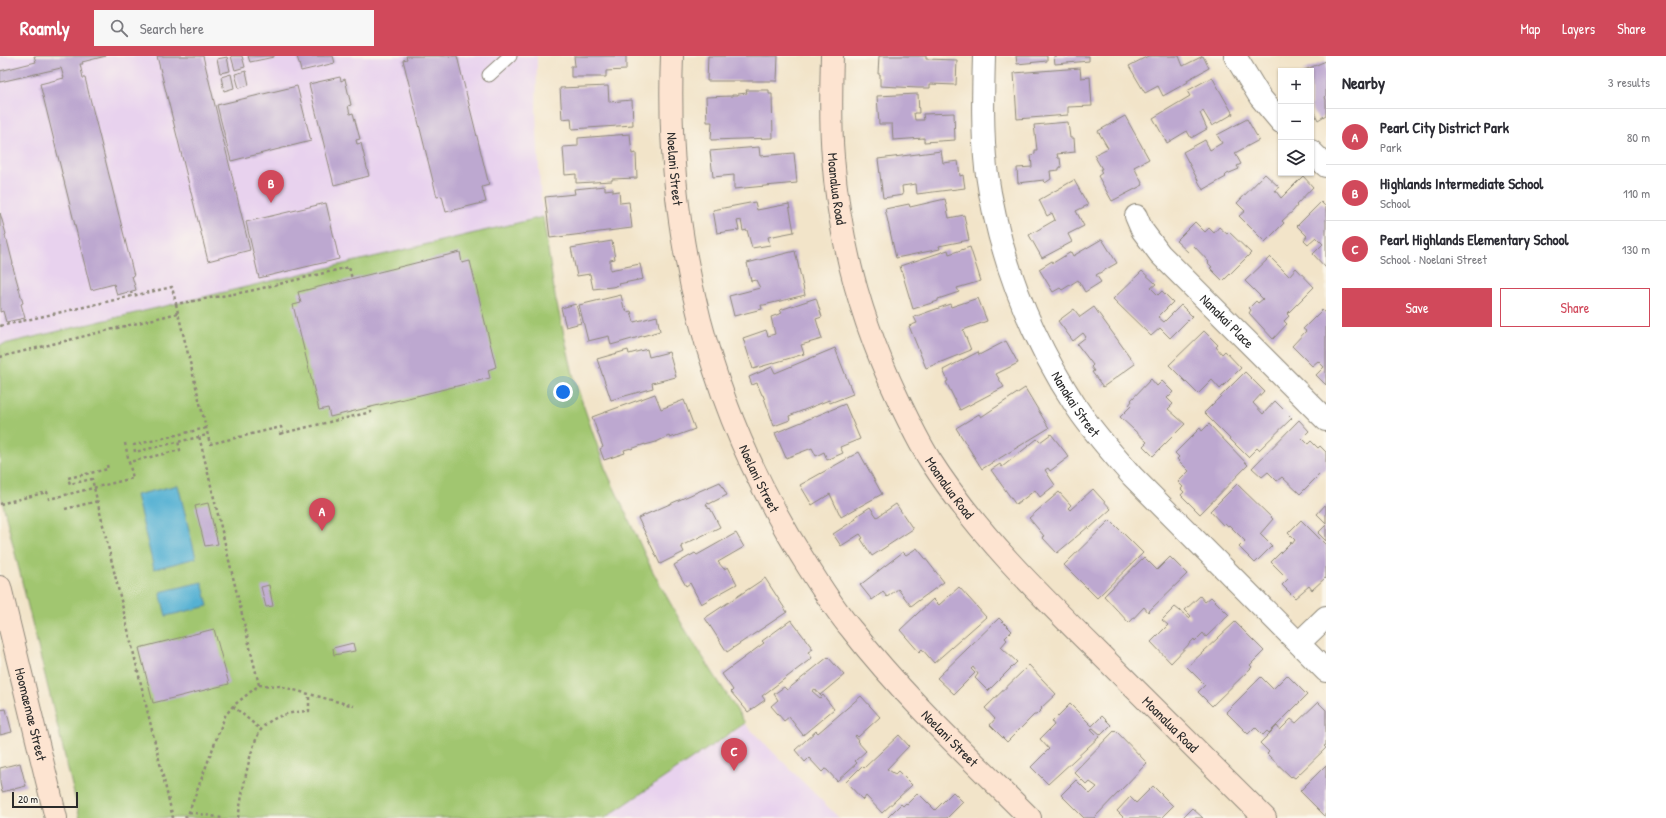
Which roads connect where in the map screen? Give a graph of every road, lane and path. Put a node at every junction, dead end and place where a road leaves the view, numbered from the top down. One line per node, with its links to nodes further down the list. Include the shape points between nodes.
1 (510, 56): 6 (lane)
2 (672, 56): 50 (street, Noelani Street, via 671,124 684,254 715,373 736,431 755,472 788,535 851,630 899,685)
3 (832, 56): 51 (street, Moanalua Road, via 833,157 845,246 871,337 889,380 928,458 951,492 1006,559)
4 (984, 56): 37 (street, Nanakai Street, via 982,108 986,169 1001,243 1030,325 1050,365 1077,409 1132,476)
5 (1235, 56): 7 (street, via 1260,97)
6 (489, 75)
7 (1278, 118)
8 (1314, 154): 9 (street)
9 (1326, 166)
10 (1136, 216): 19 (street, Nanakai Place, via 1142,230 1160,254)
11 (352, 278): 14 (path, via 349,267 250,292)
12 (131, 291): 13 (path)
13 (132, 296): 14 (path, via 172,286); 16 (path)
14 (176, 304): 15 (path)
15 (178, 313): 17 (path); 22 (path)
16 (0, 326)
17 (0, 358)
18 (370, 407): 23 (path, via 371,412)
19 (1326, 420)
20 (285, 426): 21 (path)
21 (281, 427): 23 (path); 25 (path, via 210,444)
22 (206, 428): 25 (path); 27 (path, via 134,445 135,452)
23 (283, 433): 24 (path)
24 (279, 434)
25 (207, 435): 26 (path)
26 (199, 436): 27 (path); 39 (path)
27 (178, 441): 29 (path, via 180,450)
28 (125, 443): 29 (path)
29 (129, 462): 31 (path, via 133,478)
30 (107, 465): 31 (path, via 108,469 68,478 70,484 92,479)
31 (94, 487): 32 (path); 33 (path, via 49,499 48,492)
32 (98, 502): 34 (path); 46 (path)
33 (0, 504)
34 (65, 509)
35 (0, 587): 45 (street, Hoomaemae Street)
36 (1326, 617): 37 (street)
37 (1299, 644): 38 (street, Nanakai Street)
38 (1326, 671)
39 (259, 685): 40 (path, via 280,686); 41 (path)
40 (309, 694): 42 (path); 43 (path, via 309,711 288,713 274,718)
41 (233, 706): 43 (path); 44 (path, via 219,729)
42 (354, 706)
43 (260, 729): 49 (path, via 249,762)
44 (189, 812): 47 (path); 48 (path)
45 (56, 818)
46 (173, 818)
47 (185, 818)
48 (222, 818)
49 (238, 818)
50 (1030, 818)
51 (1265, 818)

